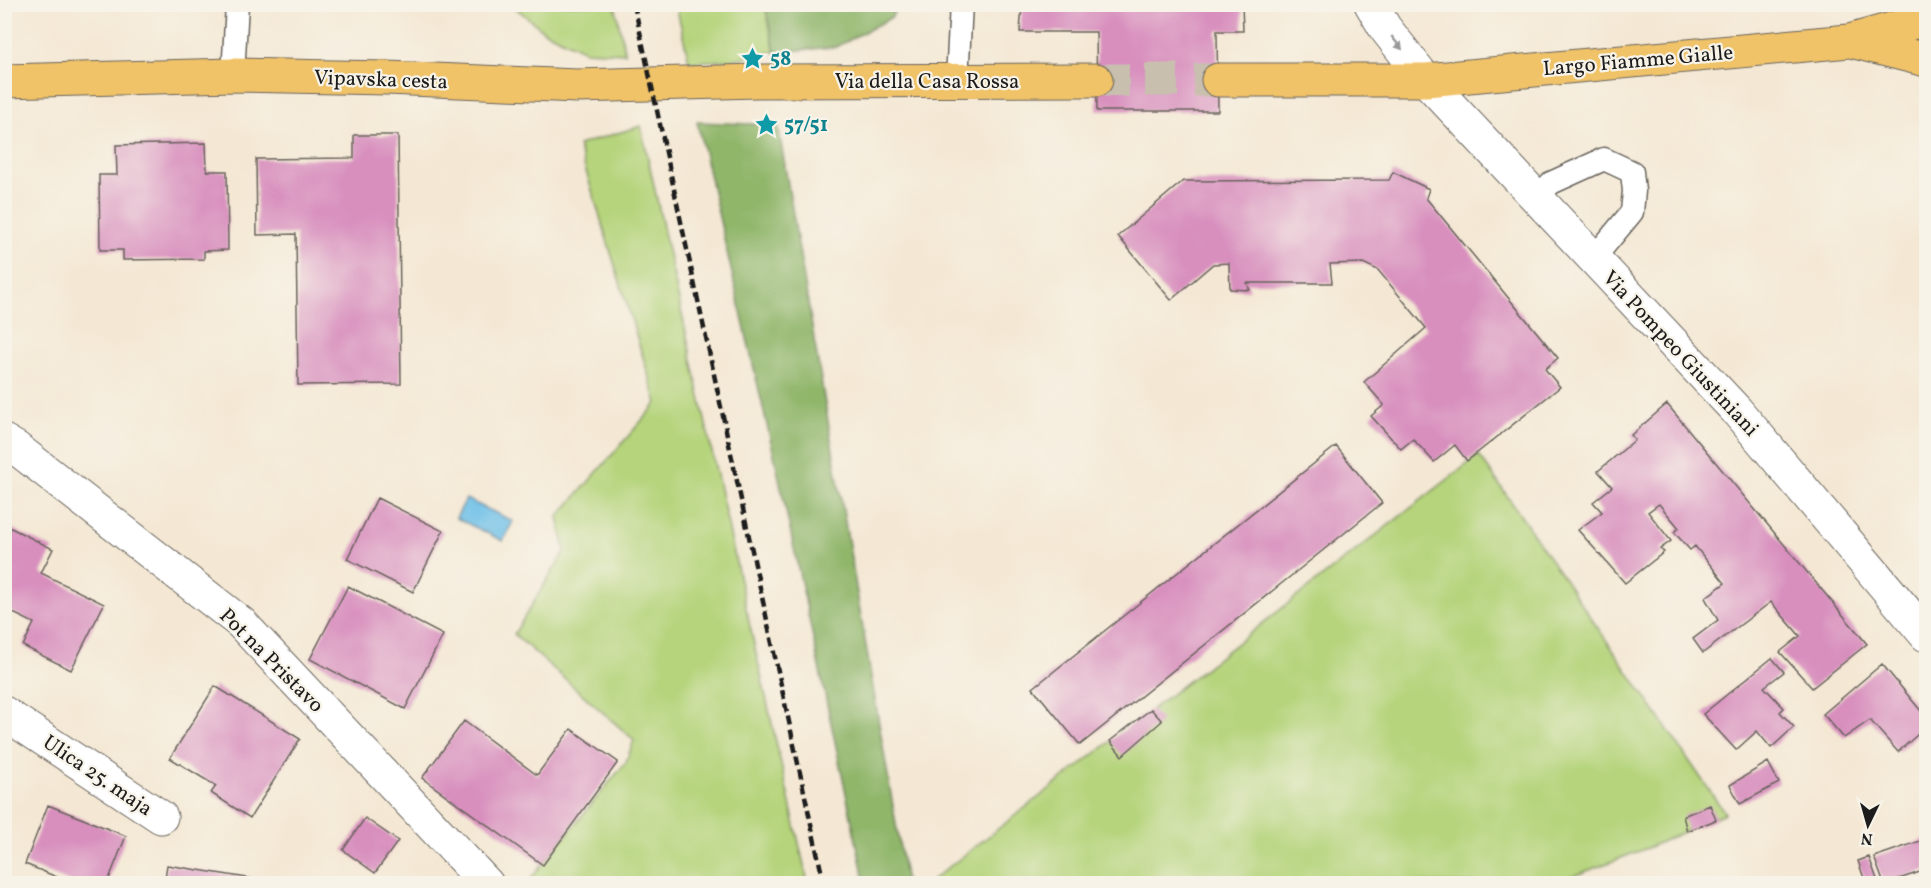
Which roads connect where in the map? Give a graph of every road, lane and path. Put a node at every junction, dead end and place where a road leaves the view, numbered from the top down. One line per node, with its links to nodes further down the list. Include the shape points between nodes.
1 (237, 4): 7 (lane)
2 (961, 4): 8 (lane)
3 (1371, 4): 11 (street, Via Pompeo Giustiniani, one-way to 11, via 1384,28)
4 (1926, 19): 5 (main road, Largo Fiamme Gialle)
5 (1849, 41): 6 (main road, Largo Fiamme Gialle); 11 (main road, Largo Fiamme Gialle)
6 (1926, 60)
7 (233, 75): 12 (main road, Vipavska cesta); 13 (main road, Vipavska cesta, via 576,86)
8 (957, 80): 9 (main road, Via della Casa Rossa); 13 (main road, Via della Casa Rossa)
9 (1096, 80)
10 (1218, 80): 11 (main road)
11 (1426, 80): 14 (street, Via Pompeo Giustiniani)
12 (4, 81)
13 (757, 81)
14 (1537, 197): 15 (street, Via Pompeo Giustiniani); 15 (lane, via 1551,183 1604,159 1632,172 1632,212)
15 (1594, 258): 17 (street, Via Pompeo Giustiniani, via 1736,410)
16 (4, 441): 20 (street, Pot na Pristavo, via 241,623)
17 (1926, 635)
18 (4, 713): 19 (street, Ulica 25. maja)
19 (161, 817)
20 (487, 884)

